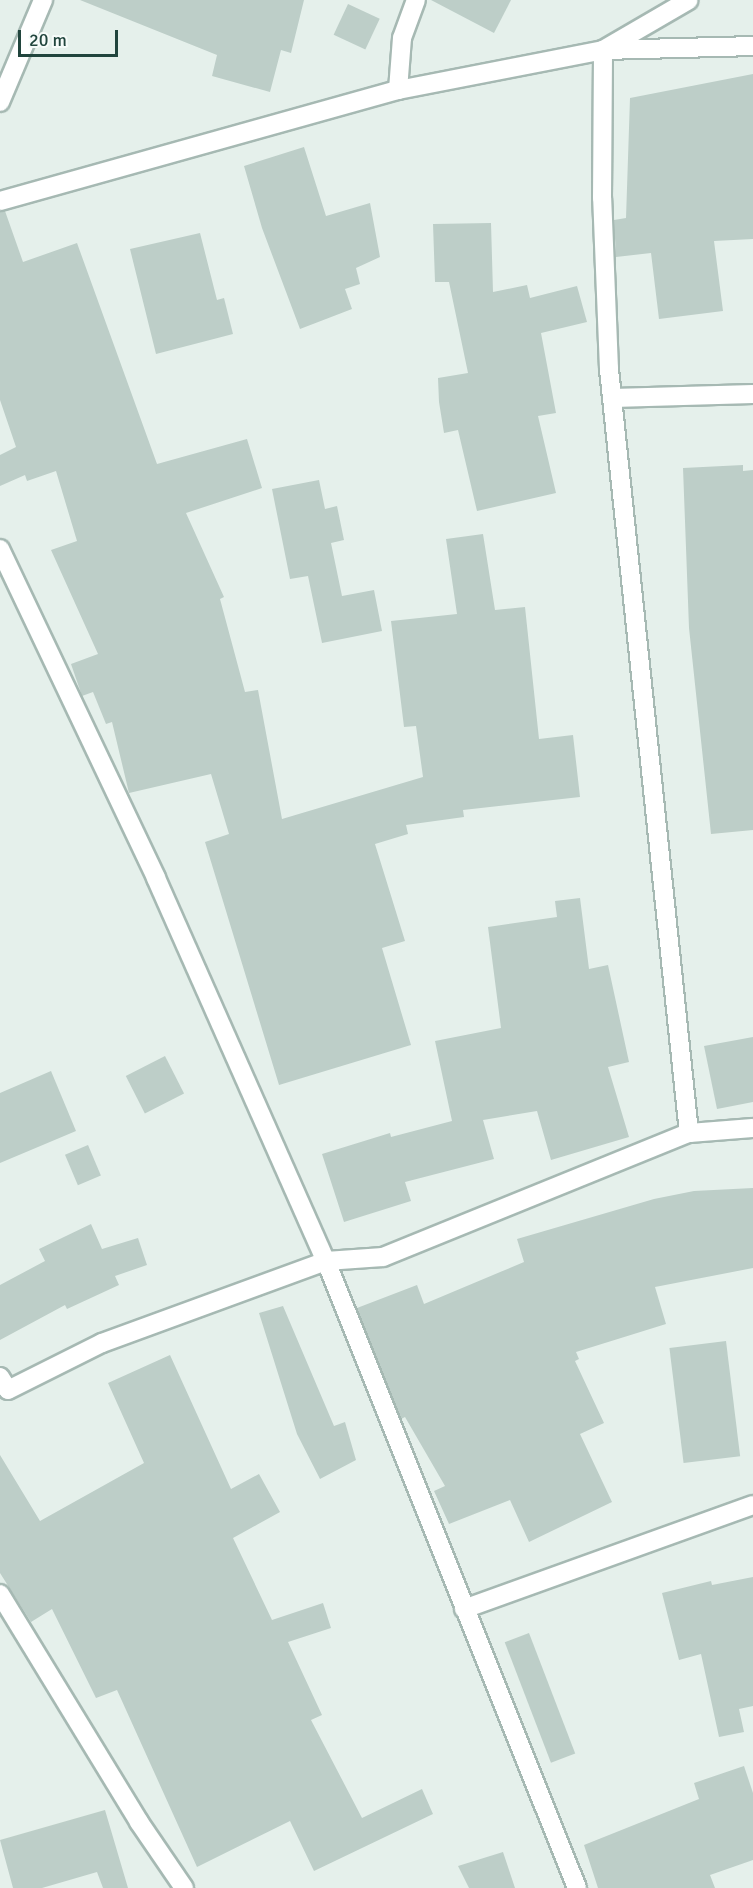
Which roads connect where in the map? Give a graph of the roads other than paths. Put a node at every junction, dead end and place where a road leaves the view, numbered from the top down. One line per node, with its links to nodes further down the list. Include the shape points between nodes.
1 (43, 0): 7 (street)
2 (416, 0): 6 (street, via 402,38)
3 (689, 0): 5 (street)
4 (753, 46): 5 (street)
5 (603, 50): 6 (street); 10 (street, via 602,198)
6 (398, 90): 8 (street)
7 (0, 102)
8 (0, 201)
9 (753, 394): 10 (street)
10 (613, 399): 13 (street)
11 (0, 549): 14 (street, via 156,878)
12 (753, 1128): 13 (street)
13 (689, 1133): 14 (street, via 383,1257)
14 (326, 1261): 15 (street, via 102,1343); 18 (street)
15 (3, 1387)
16 (753, 1505): 18 (street)
17 (0, 1594): 19 (street, via 139,1822)
18 (464, 1609): 20 (street)
19 (184, 1888)
20 (577, 1888)

